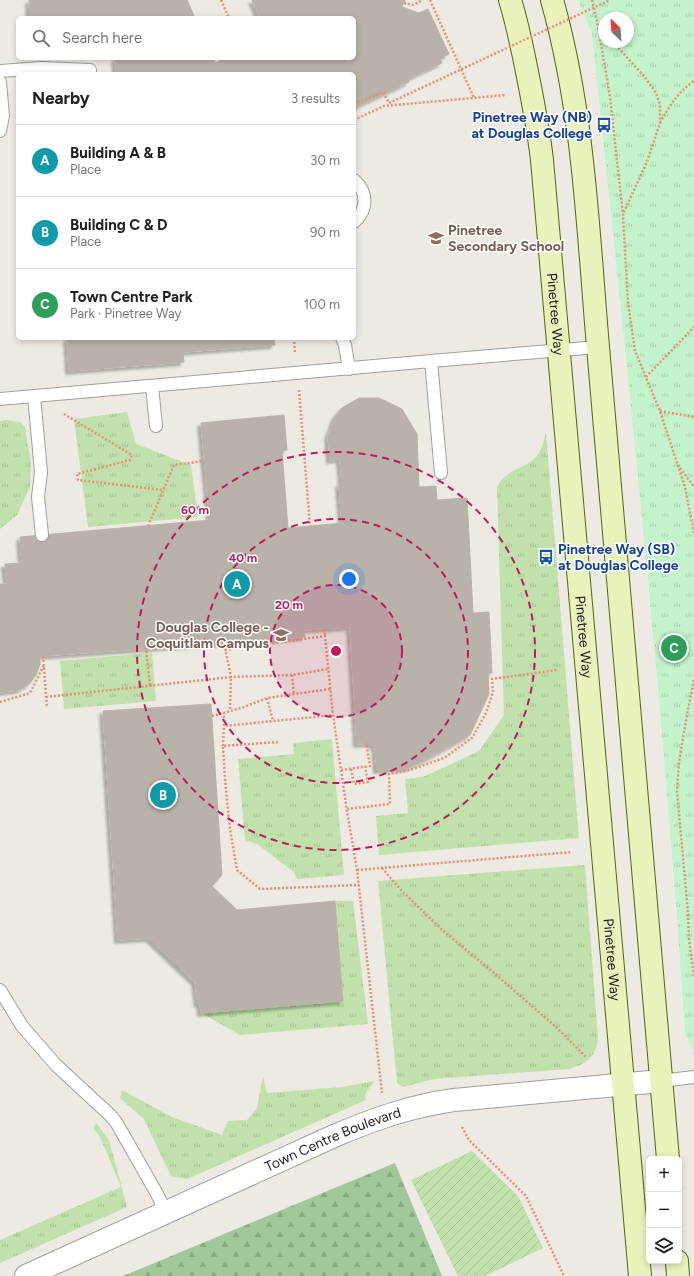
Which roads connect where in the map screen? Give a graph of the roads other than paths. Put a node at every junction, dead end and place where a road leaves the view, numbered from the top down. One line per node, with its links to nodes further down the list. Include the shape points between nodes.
1 (510, 0): 11 (main road, Pinetree Way, via 538,127)
2 (552, 0): 10 (main road, via 569,75 579,142)
3 (0, 71): 4 (lane, via 41,68)
4 (90, 72)
5 (0, 82): 6 (lane, via 3,116)
6 (0, 131)
7 (356, 182): 8 (lane, via 365,200 364,208)
8 (356, 219)
9 (343, 340): 13 (lane)
10 (598, 347): 11 (lane); 22 (main road)
11 (558, 350): 12 (lane); 23 (main road, Pinetree Way)
12 (431, 361): 13 (lane); 18 (lane)
13 (348, 369): 14 (lane)
14 (152, 386): 15 (lane); 17 (lane)
15 (34, 396): 16 (lane); 19 (lane, via 41,472 38,496)
16 (0, 399)
17 (156, 426)
18 (441, 473)
19 (42, 535)
20 (0, 990): 25 (lane, via 22,1026 56,1065 116,1122)
21 (694, 1077): 22 (lane)
22 (661, 1081): 23 (street, Town Centre Boulevard); 24 (main road)
23 (622, 1084): 25 (street, Town Centre Boulevard, via 454,1100 411,1108 340,1133); 28 (main road, Pinetree Way)
24 (668, 1156)
25 (166, 1212): 27 (street, Town Centre Boulevard)
26 (677, 1264): 29 (main road)
27 (26, 1276)
28 (640, 1276)
29 (678, 1276)

